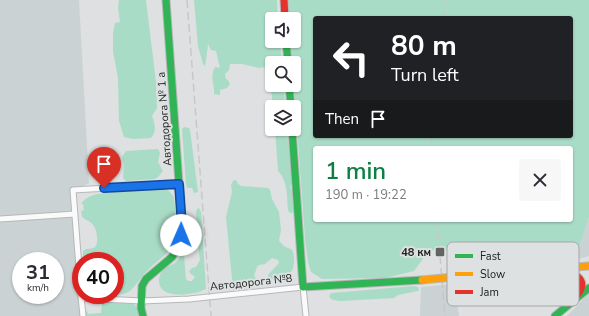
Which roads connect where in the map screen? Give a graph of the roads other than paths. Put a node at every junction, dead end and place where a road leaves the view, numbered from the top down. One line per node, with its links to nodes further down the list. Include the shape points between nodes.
1 (166, 0): 5 (street, Автодорога № 1 а)
2 (284, 0): 3 (street)
3 (285, 12)
4 (292, 136): 14 (street)
5 (179, 184): 6 (street, via 73,190); 19 (street, Автодорога № 1 а, via 182,226 180,244 172,257 146,279 142,286)
6 (75, 214): 7 (street); 8 (street)
7 (0, 220)
8 (78, 252)
9 (579, 266): 10 (street)
10 (589, 266): 12 (street, via 581,270)
11 (447, 278): 14 (street, Автодорога №8, bridge)
12 (580, 279): 13 (street); 16 (street, via 582,285)
13 (589, 284)
14 (303, 287): 19 (street, Автодорога №8, via 189,299); 24 (street)
15 (589, 288): 17 (street)
16 (579, 293)
17 (579, 296)
18 (124, 299): 19 (street, Автодорога №8)
19 (142, 301): 23 (street, Автодорога № 1 а)
20 (82, 304): 22 (street)
21 (567, 306): 25 (street)
22 (83, 316)
23 (143, 316)
24 (306, 316)
25 (555, 316)

